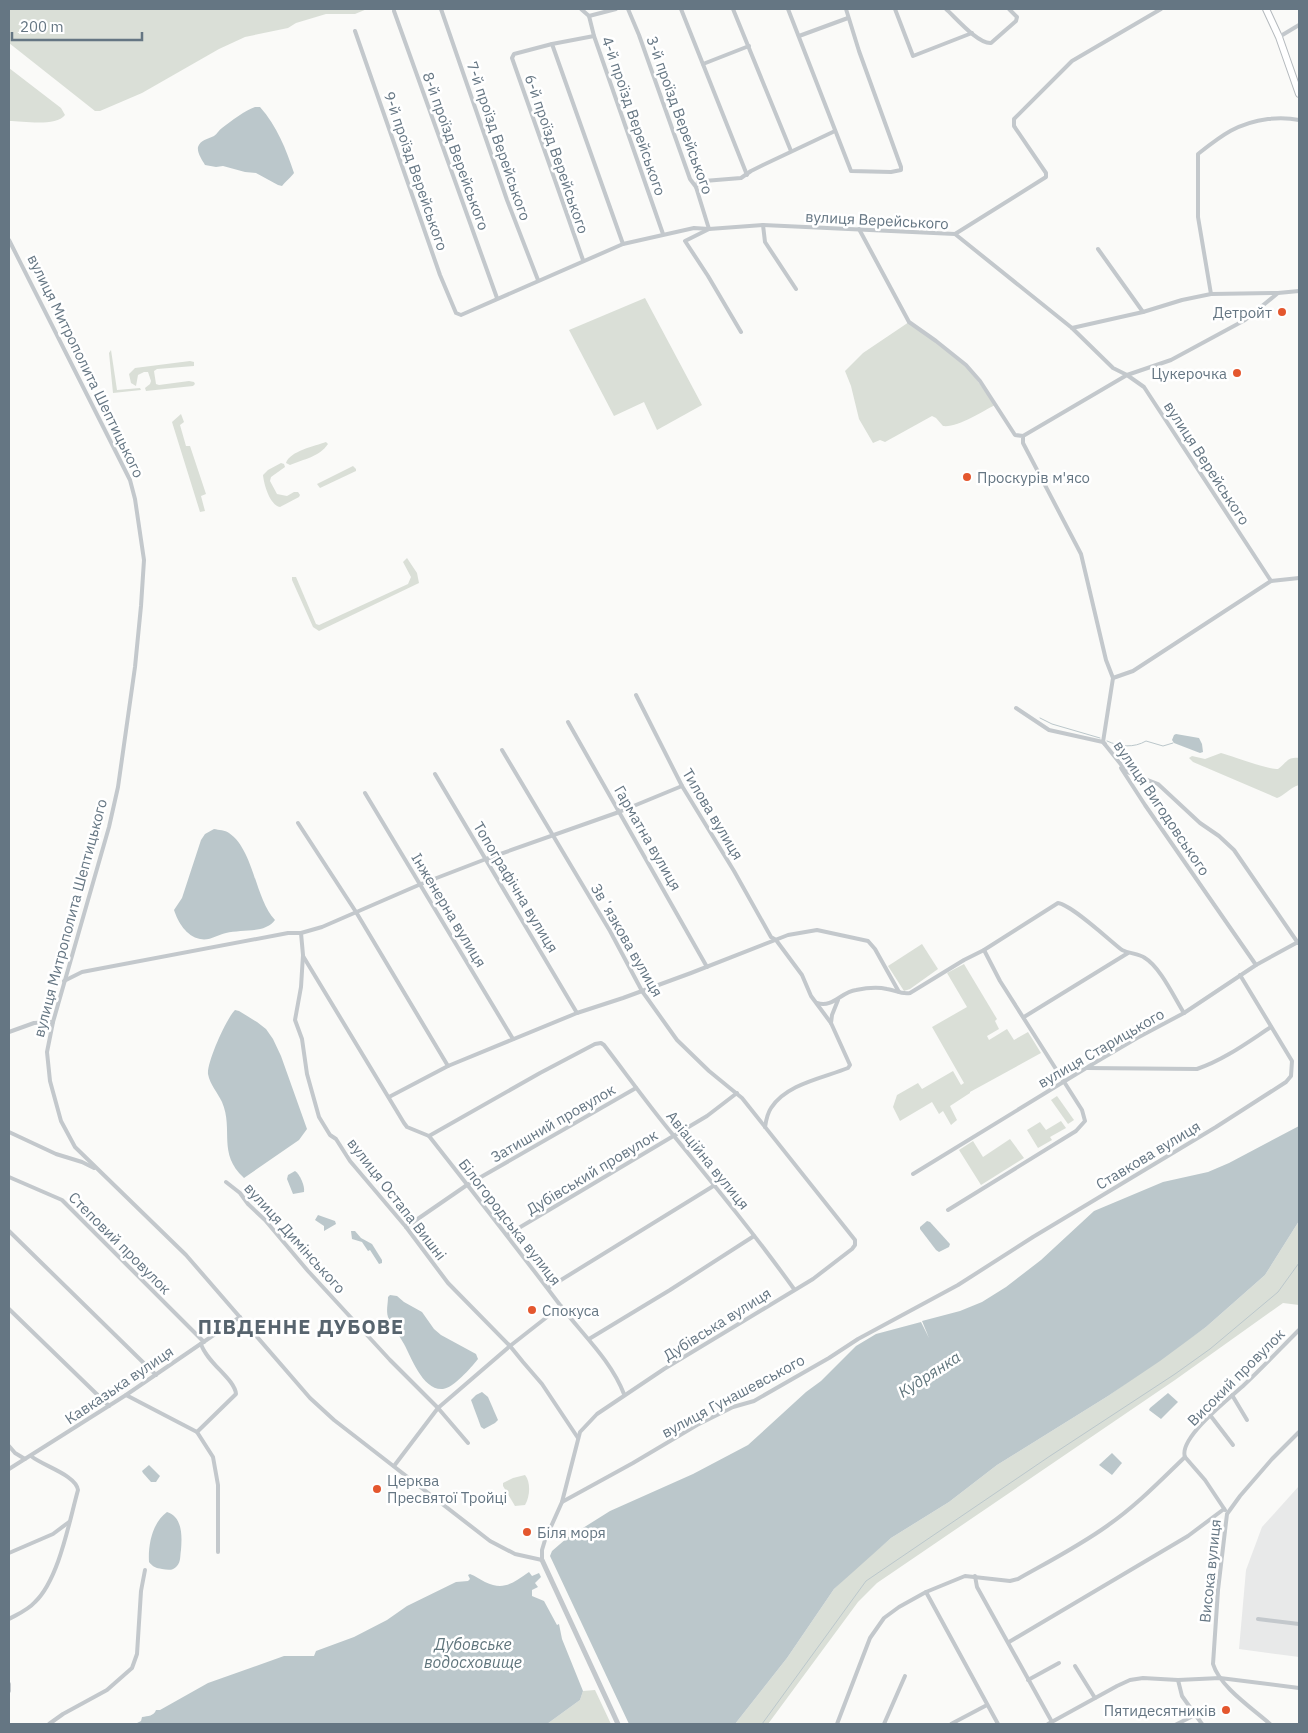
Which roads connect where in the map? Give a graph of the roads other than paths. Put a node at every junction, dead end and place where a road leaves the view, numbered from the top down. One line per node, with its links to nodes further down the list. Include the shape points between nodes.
1 (441, 9): 41 (street, 7-й проїзд Верейського)
2 (581, 9): 15 (street)
3 (616, 9): 15 (street)
4 (628, 9): 31 (street, 3-й проїзд Верейського, via 690,179)
5 (681, 9): 25 (street)
6 (734, 9): 24 (street)
7 (788, 9): 21 (street)
8 (846, 9): 16 (street)
9 (895, 9): 19 (street, via 913,56)
10 (946, 9): 19 (street)
11 (1009, 9): 19 (street, via 1017,17 1016,21 991,43)
12 (1161, 9): 36 (street, via 1072,61 1014,119 1014,126 1046,177)
13 (1266, 9): 22 (main road)
14 (394, 11): 46 (street, 8-й проїзд Верейського)
15 (589, 16): 20 (street, 4-й проїзд Верейського)
16 (848, 18): 21 (street); 28 (street, via 901,170 851,171)
17 (1299, 25): 22 (street)
18 (355, 31): 48 (street, 9-й проїзд Верейського, via 440,275 456,313)
19 (972, 33)
20 (594, 36): 23 (street); 35 (street, 4-й проїзд Верейського)
21 (799, 36): 28 (street)
22 (1279, 37): 26 (main road)
23 (552, 44): 38 (street); 40 (street, 6-й проїзд Верейського, via 514,54 512,58)
24 (749, 46): 25 (street); 29 (street)
25 (703, 64): 30 (street)
26 (1299, 94)
27 (1299, 120): 45 (street, via 1251,121 1234,128 1198,154 1198,217)
28 (835, 131): 29 (street)
29 (791, 151): 30 (street)
30 (747, 175): 31 (street, via 698,182)
31 (696, 187): 33 (street, 3-й проїзд Верейського)
32 (763, 225): 33 (street, вулиця Верейського); 34 (street, вулиця Верейського); 42 (street, via 766,242)
33 (709, 229): 35 (street, вулиця Верейського, via 694,228); 50 (street, via 685,241)
34 (859, 229): 36 (street, вулиця Верейського); 52 (street, via 909,322 966,366 980,381 1015,435)
35 (663, 234): 38 (street, вулиця Верейського)
36 (955, 234): 49 (street, вулиця Верейського)
37 (9, 240): 81 (street, вулиця Митрополита Шептицького, via 130,480 144,560 135,667 118,787 100,863)
38 (623, 244): 40 (street, вулиця Верейського)
39 (1098, 249): 47 (street)
40 (583, 260): 41 (street, вулиця Верейського)
41 (538, 280): 46 (street, вулиця Верейського)
42 (796, 289)
43 (1299, 291): 44 (street)
44 (1278, 293): 45 (street); 51 (street, via 1245,320 1171,360)
45 (1211, 294): 47 (street)
46 (497, 298): 48 (street, вулиця Верейського)
47 (1143, 312): 49 (street)
48 (461, 315)
49 (1072, 328): 51 (street, вулиця Верейського, via 1112,368)
50 (741, 332)
51 (1127, 375): 52 (street); 54 (street, вулиця Верейського, via 1144,387)
52 (1023, 436): 55 (street, via 1023,443 1081,554)
53 (1299, 578): 54 (street)
54 (1271, 581): 55 (street, via 1133,671)
55 (1113, 678): 59 (street)
56 (636, 695): 64 (street, Тилова вулиця)
57 (1016, 708): 59 (street, вулиця Вигодовського, via 1049,730)
58 (568, 722): 66 (street, Гарматна вулиця)
59 (1103, 742): 62 (street); 63 (street, вулиця Вигодовського)
60 (502, 750): 68 (street, Звʼязкова вулиця)
61 (435, 774): 69 (street, Топографічна вулиця)
62 (1133, 775): 63 (street, via 1129,775); 74 (street, via 1158,784 1200,823 1226,841)
63 (1129, 779): 78 (street, вулиця Вигодовського)
64 (682, 786): 66 (street); 73 (street, Тилова вулиця, via 771,937)
65 (365, 793): 70 (street, Інженерна вулиця)
66 (619, 812): 68 (street); 79 (street, Гарматна вулиця)
67 (298, 822): 71 (street)
68 (552, 835): 69 (street); 82 (street, Звʼязкова вулиця)
69 (486, 859): 70 (street); 86 (street, Топографічна вулиця)
70 (421, 884): 71 (street); 93 (street, Інженерна вулиця)
71 (356, 912): 72 (street); 95 (street)
72 (301, 933): 77 (street, вулиця Остапа Вишні); 81 (street, via 82,972)
73 (776, 940): 79 (street); 83 (street, via 817,930 868,941); 85 (street, Тилова вулиця, via 802,975 810,996)
74 (1298, 942): 78 (street, вулиця Старицького)
75 (984, 950): 76 (street, via 1058,903); 83 (street, via 910,993); 88 (street)
76 (1128, 953): 87 (street, via 1148,960); 88 (street)
77 (303, 955): 101 (street); 114 (street, вулиця Остапа Вишні, via 295,1020 319,1116 350,1161)
78 (1256, 965): 80 (street, вулиця Старицького)
79 (707, 967): 82 (street)
80 (1240, 975): 87 (street, вулиця Старицького); 91 (street, Ставкова вулиця)
81 (64, 981): 89 (street, вулиця Митрополита Шептицького)
82 (642, 991): 86 (street); 100 (street, Звʼязкова вулиця, via 677,1040)
83 (899, 992): 84 (street, via 881,988 854,990)
84 (838, 1000): 85 (street); 90 (street)
85 (817, 1003): 90 (street, Тилова вулиця)
86 (577, 1012): 93 (street)
87 (1184, 1013): 94 (street, вулиця Старицького)
88 (1024, 1017): 98 (street)
89 (53, 1022): 92 (street, via 34,1023); 107 (street, вулиця Митрополита Шептицького, via 47,1068 61,1121 75,1147)
90 (831, 1023): 103 (street, Тилова вулиця, via 850,1065 794,1088 770,1109)
91 (1271, 1027): 97 (street, via 1197,1070); 122 (street, Ставкова вулиця, via 1292,1061 1291,1076 1286,1082)
92 (9, 1032)
93 (513, 1039): 95 (street)
94 (1096, 1062): 96 (street, вулиця Старицького); 97 (street)
95 (448, 1066): 101 (street)
96 (1087, 1068): 97 (street); 98 (street, вулиця Старицького)
97 (1099, 1068)
98 (1063, 1082): 108 (street, вулиця Старицького); 113 (street, via 1085,1120 1076,1131)
99 (636, 1088): 105 (street, Авіаційна вулиця, via 604,1044 598,1043); 106 (street, Авіаційна вулиця); 111 (street, Затишний провулок)
100 (737, 1093): 102 (street, Звʼязкова вулиця); 106 (street, Дубівський провулок)
101 (389, 1097): 105 (street, via 407,1127)
102 (759, 1120): 103 (street, Дубівська вулиця)
103 (765, 1127): 119 (street, Дубівська вулиця, via 855,1240 852,1249 813,1279)
104 (9, 1132): 107 (street)
105 (429, 1136): 111 (street, Білогородська вулиця)
106 (674, 1136): 112 (street, Авіаційна вулиця); 116 (street, Дубівський провулок)
107 (100, 1171): 123 (street, вулиця Митрополита Шептицького, via 186,1255)
108 (913, 1174)
109 (9, 1177): 126 (street, Степовий провулок, via 62,1200)
110 (226, 1182): 133 (street, вулиця Димінського)
111 (467, 1185): 114 (street, Затишний провулок); 116 (street, Білогородська вулиця)
112 (715, 1185): 117 (street, Авіаційна вулиця); 118 (street)
113 (948, 1210)
114 (406, 1227): 127 (street, вулиця Остапа Вишні, via 448,1283)
115 (9, 1231): 128 (street)
116 (507, 1235): 118 (street, Білогородська вулиця)
117 (754, 1236): 119 (street, Авіаційна вулиця); 125 (street)
118 (548, 1288): 120 (street, Білогородська вулиця)
119 (794, 1289): 129 (street, Дубівська вулиця)
120 (560, 1306): 125 (street, Білогородська вулиця); 127 (street)
121 (9, 1309): 132 (street)
122 (915, 1309): 147 (street, вулиця Гунашевського, via 754,1401 733,1407 697,1425)
123 (240, 1317): 126 (street, Кавказька вулиця); 145 (street, вулиця Митрополита Шептицького, via 310,1398)
124 (1299, 1330): 131 (street, Високий провулок)
125 (589, 1339): 129 (street, Білогородська вулиця, via 619,1381)
126 (202, 1343): 128 (street, Кавказька вулиця); 136 (street, Степовий провулок, via 209,1360 232,1382 236,1394)
127 (510, 1346): 133 (street); 138 (street, вулиця Остапа Вишні, via 542,1384)
128 (156, 1375): 130 (street, Кавказька вулиця)
129 (624, 1394): 138 (street, Дубівська вулиця, via 597,1414)
130 (126, 1395): 132 (street, Кавказька вулиця); 136 (street)
131 (1232, 1395): 134 (street, Високий провулок); 135 (street)
132 (109, 1406): 142 (street, Кавказька вулиця)
133 (438, 1408): 139 (street, вулиця Димінського); 145 (street)
134 (1210, 1415): 141 (street); 143 (street, Високий провулок, via 1189,1440 1183,1452)
135 (1247, 1420)
136 (197, 1432): 151 (street, via 213,1457 216,1470)
137 (1299, 1432): 149 (street, Висока вулиця)
138 (578, 1438): 147 (street, Дубівська вулиця)
139 (468, 1443)
140 (9, 1446): 144 (street)
141 (1233, 1446)
142 (31, 1456): 144 (street, Кавказька вулиця); 150 (street, via 77,1484)
143 (1185, 1457): 148 (street); 155 (street, via 1140,1500 1082,1543 1018,1579 1010,1581)
144 (25, 1460): 146 (street, Кавказька вулиця)
145 (394, 1466): 153 (street, вулиця Митрополита Шептицького, via 500,1548)
146 (9, 1469)
147 (562, 1502): 153 (street, Дубівська вулиця, via 545,1540)
148 (1224, 1509): 149 (street); 160 (street, via 1180,1541)
149 (1227, 1514): 164 (street, Висока вулиця, via 1213,1664)
150 (69, 1522): 152 (street, via 53,1534); 157 (street, via 59,1559 44,1591 26,1610)
151 (218, 1552)
152 (9, 1554)
153 (542, 1560): 174 (street)
154 (145, 1570): 173 (street, via 136,1658 132,1668 107,1690)
155 (976, 1576): 156 (street, via 965,1576); 160 (street, via 978,1587)
156 (926, 1592): 171 (street); 175 (street, via 892,1612 877,1627)
157 (9, 1619)
158 (1258, 1619): 159 (street)
159 (1299, 1624)
160 (1009, 1642): 165 (street)
161 (1059, 1664): 165 (street)
162 (1075, 1666): 170 (street)
163 (905, 1676): 176 (street)
164 (1220, 1678): 166 (street); 168 (street); 182 (street)
165 (1028, 1680): 179 (street)
166 (1178, 1680): 170 (street, via 1130,1680); 172 (street, via 1182,1696)
167 (9, 1684): 169 (street)
168 (1299, 1688)
169 (9, 1691)
170 (1095, 1698): 179 (street)
171 (987, 1705): 177 (street); 178 (street)
172 (1195, 1715): 180 (street); 181 (street)
173 (49, 1724)
174 (618, 1724)
175 (837, 1724)
176 (884, 1724)
177 (951, 1724)
178 (998, 1724)
179 (1051, 1724)
180 (1177, 1724)
181 (1202, 1724)
182 (1270, 1724)

